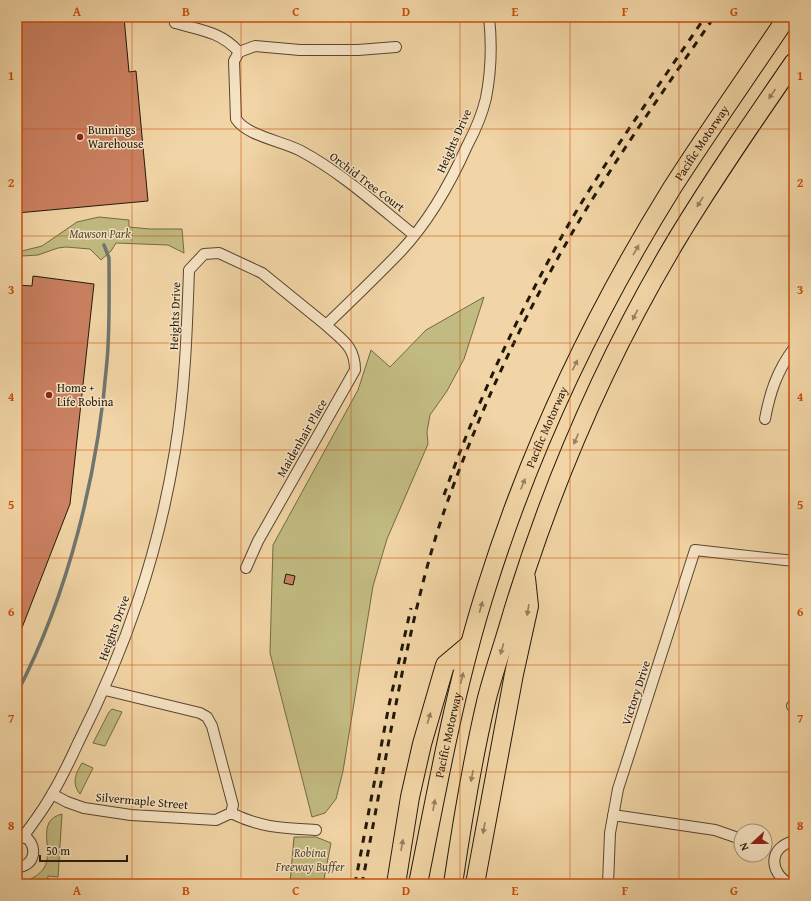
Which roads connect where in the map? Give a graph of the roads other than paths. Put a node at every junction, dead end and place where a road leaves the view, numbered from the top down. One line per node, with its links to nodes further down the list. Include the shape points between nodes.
1 (490, 17): 7 (street, Heights Drive, via 490,78 478,124 453,178)
2 (787, 17): 14 (highway, Pacific Motorway, one-way to 2, via 486,587 516,500 566,382 595,324 673,187)
3 (176, 24): 5 (street, via 220,35 230,41)
4 (396, 47): 5 (street, via 300,50 255,46)
5 (239, 52): 7 (street, Orchid Tree Court, via 234,61 233,83 236,119 241,126 252,133 284,142 332,169)
6 (794, 62): 13 (highway, one-way to 13, via 722,168 637,310 591,403 560,476)
7 (414, 235): 8 (street, Heights Drive)
8 (326, 325): 12 (street, Maidenhair Place, via 350,347 355,358 355,370 258,541); 15 (street, Heights Drive, via 262,273 219,253 204,254 189,270 188,339 184,384 176,450 164,512 135,615)
9 (794, 348): 10 (street, via 775,379)
10 (765, 419)
11 (794, 561): 18 (street, Victory Drive, via 695,550 618,789)
12 (246, 568)
13 (525, 572): 27 (highway, one-way to 27, via 486,701); 28 (highway, one-way to 28, via 529,606)
14 (470, 644): 25 (highway, one-way to 14, via 410,796 445,665); 26 (highway, Pacific Motorway, one-way to 14, via 442,762)
15 (105, 690): 16 (street, Heights Drive); 17 (street, via 192,710 207,717 212,726 233,805)
16 (52, 794): 17 (street, Silvermaple Street, via 84,808 131,815 216,820); 20 (street, Heights Drive)
17 (231, 813): 19 (street, via 269,827)
18 (613, 815): 21 (street, via 714,830); 29 (street)
19 (316, 830)
20 (20, 836): 24 (street, via 31,843 34,853 30,862)
21 (733, 836)
22 (794, 841): 23 (street, via 780,847)
23 (775, 856): 30 (street, via 776,873)
24 (17, 867)
25 (396, 884)
26 (418, 884)
27 (453, 884)
28 (475, 884)
29 (608, 884)
30 (790, 884)

